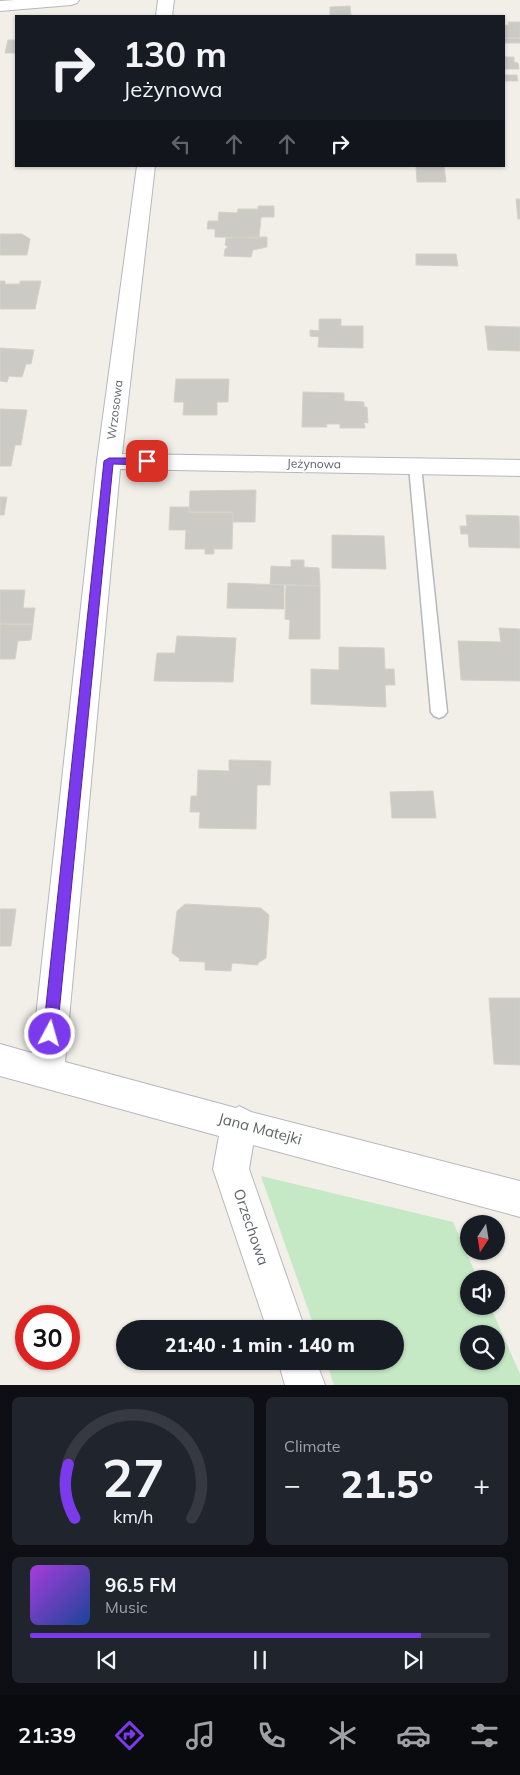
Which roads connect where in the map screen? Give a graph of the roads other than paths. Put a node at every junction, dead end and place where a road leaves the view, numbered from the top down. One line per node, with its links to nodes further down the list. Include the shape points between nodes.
1 (71, 0): 3 (street)
2 (166, 0): 4 (street)
3 (0, 6)
4 (164, 15)
5 (146, 167): 6 (street, Wrzosowa)
6 (109, 461): 7 (street, Jeżynowa); 11 (street, Wrzosowa)
7 (415, 466): 8 (street, Jeżynowa); 9 (lane)
8 (520, 468)
9 (439, 712)
10 (0, 1060): 11 (street, Jana Matejki)
11 (46, 1072): 12 (street, Jana Matejki)
12 (239, 1123): 13 (street, Jana Matejki); 14 (street, Orzechowa, via 231,1169)
13 (520, 1199)
14 (283, 1320)
15 (300, 1370): 16 (street)
16 (305, 1385)

